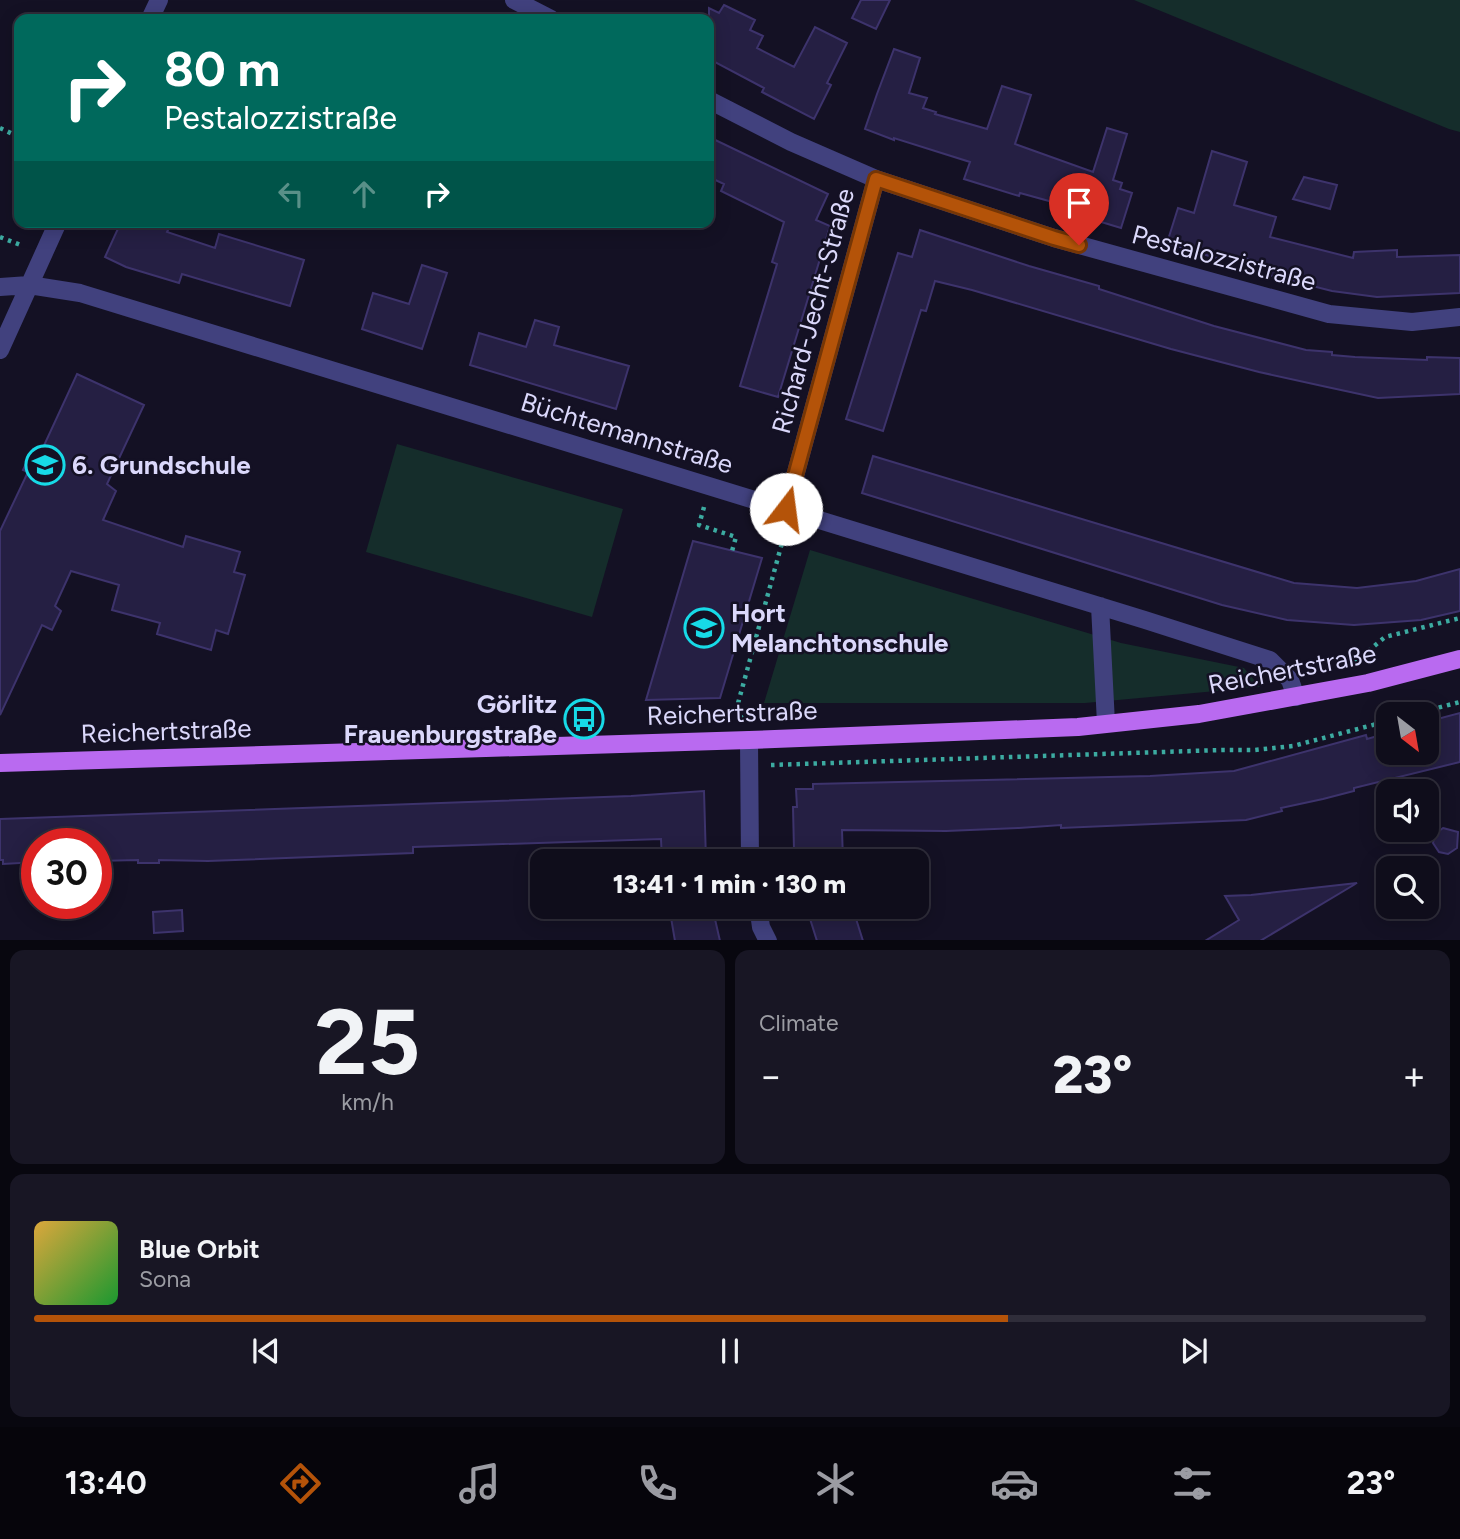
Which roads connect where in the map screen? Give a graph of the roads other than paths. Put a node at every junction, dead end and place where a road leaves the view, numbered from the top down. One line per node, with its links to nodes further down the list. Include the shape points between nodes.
1 (514, 0): 2 (street)
2 (541, 14)
3 (714, 103): 4 (street, Pestalozzistraße)
4 (876, 179): 8 (street, Pestalozzistraße, via 1054,238 1329,314 1412,322); 10 (street, Richard-Jecht-Straße)
5 (55, 228): 6 (street)
6 (29, 285): 7 (street, Büchtemannstraße); 9 (street); 10 (street, Büchtemannstraße, via 111,302)
7 (0, 287)
8 (1460, 317)
9 (0, 350)
10 (786, 509): 11 (street, Büchtemannstraße)
11 (1100, 606): 13 (street, Büchtemannstraße, via 1270,660 1290,680); 14 (street)
12 (1460, 659): 13 (main road, Reichertstraße)
13 (1296, 696): 14 (main road, Reichertstraße, via 1199,714)
14 (1106, 723): 15 (main road, Reichertstraße)
15 (749, 740): 16 (main road, Reichertstraße); 17 (street)
16 (0, 763)
17 (750, 849)
18 (760, 919): 19 (street)
19 (768, 940)

